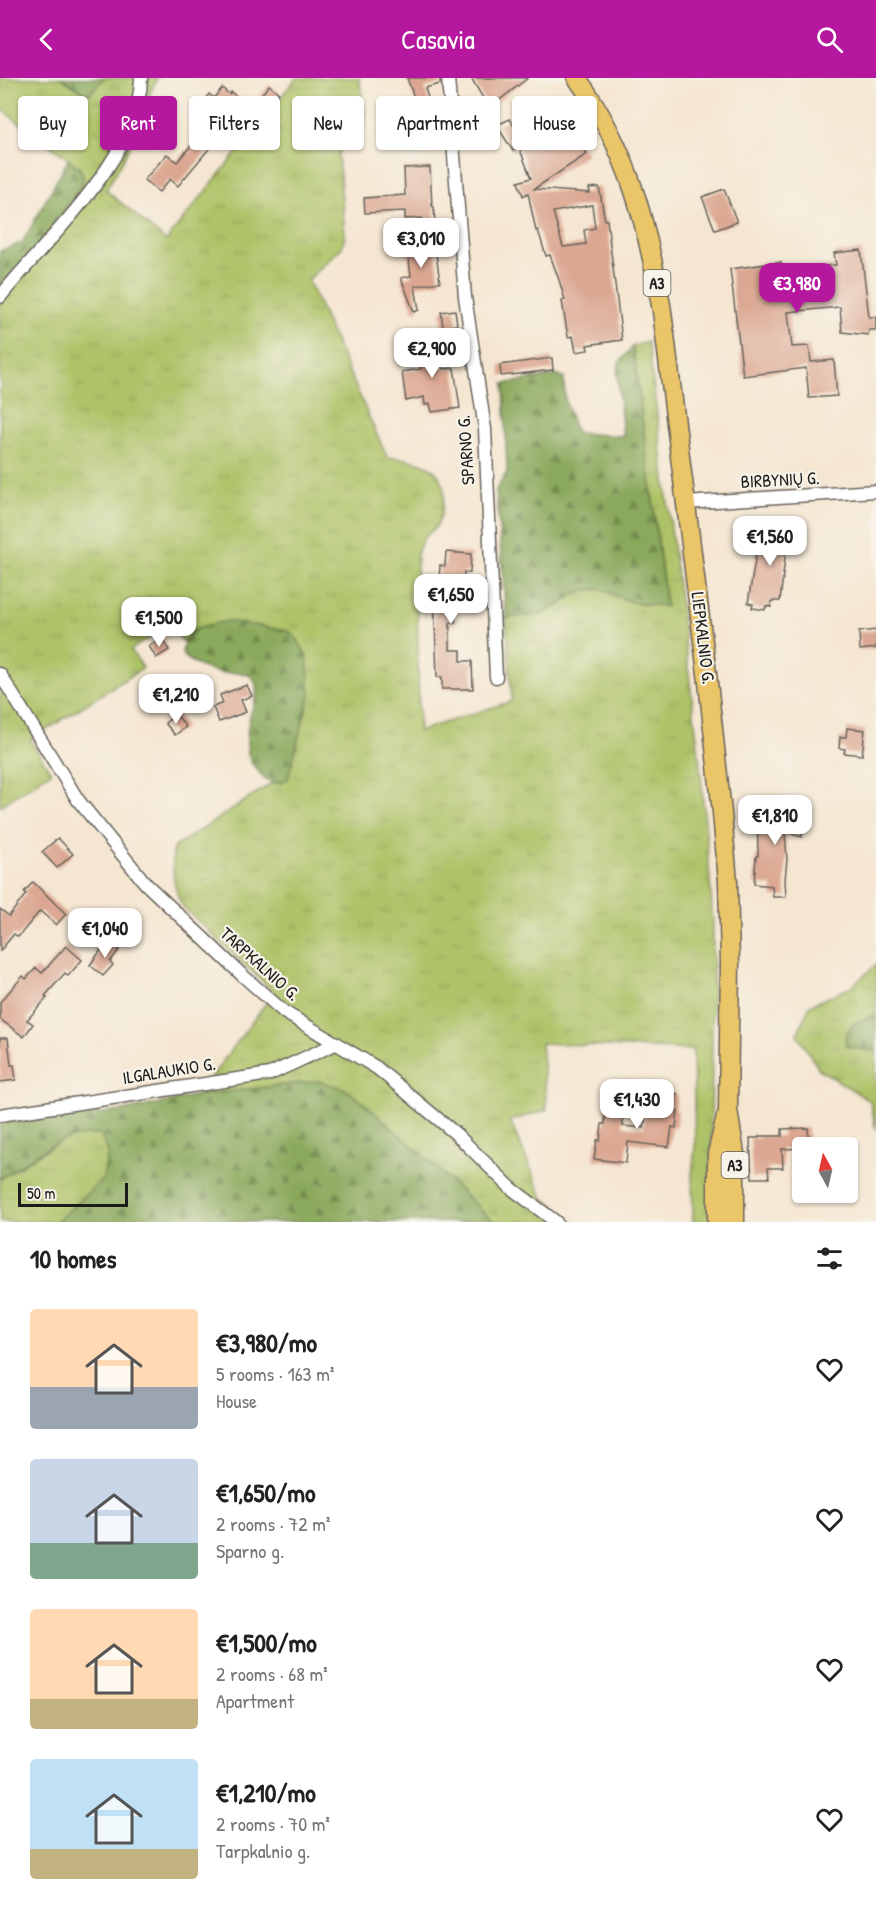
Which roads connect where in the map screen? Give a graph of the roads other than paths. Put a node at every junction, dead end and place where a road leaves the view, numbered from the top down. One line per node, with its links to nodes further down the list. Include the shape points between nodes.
1 (141, 78): 4 (street, via 130,129 94,189)
2 (448, 78): 8 (street, SPARNO G., via 465,297 485,429)
3 (577, 78): 6 (main road, LIEPKALNIO G. / A3, via 618,146 643,220 662,311)
4 (0, 297)
5 (876, 492): 6 (street, BIRBYNIŲ G.)
6 (686, 503): 10 (main road, LIEPKALNIO G. / A3, via 728,882)
7 (0, 674): 9 (street, TARPKALNIO G., via 78,800 146,884 284,1012)
8 (496, 677)
9 (337, 1043): 11 (street, ILGALAUKIO G., via 270,1074); 12 (street, TARPKALNIO G., via 377,1068 456,1134 511,1188)
10 (728, 1110): 13 (main road, LIEPKALNIO G. / A3, via 717,1154); 14 (main road, LIEPKALNIO G. / A3, via 735,1154)
11 (0, 1115)
12 (556, 1222)
13 (717, 1222)
14 (735, 1222)

